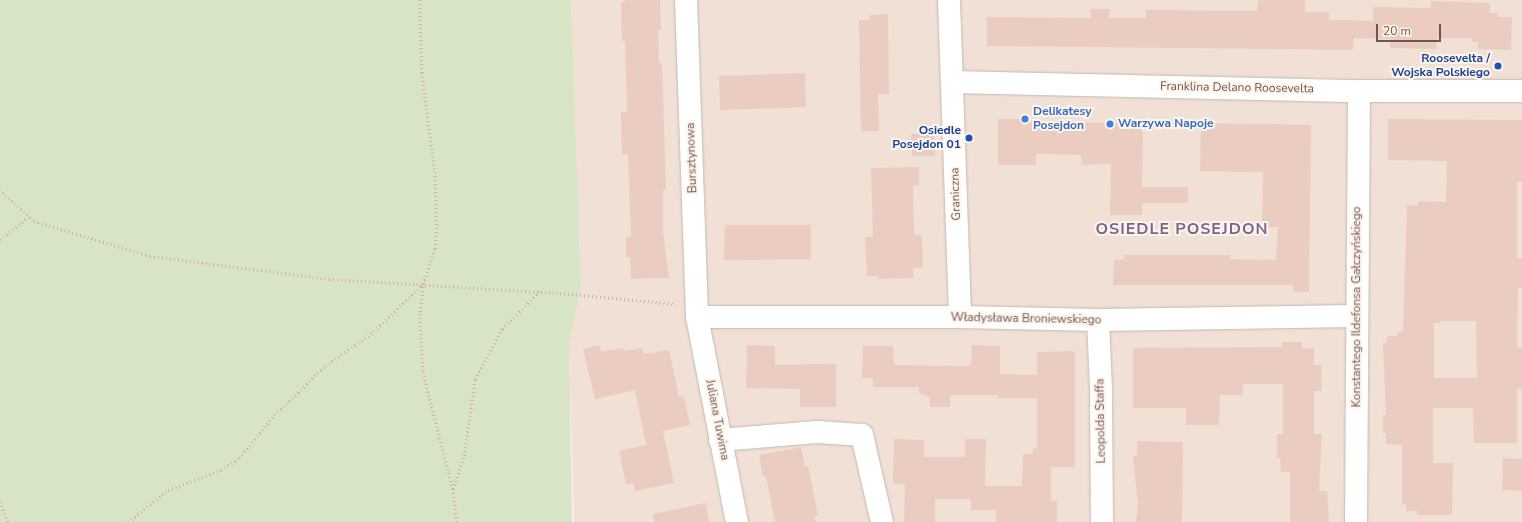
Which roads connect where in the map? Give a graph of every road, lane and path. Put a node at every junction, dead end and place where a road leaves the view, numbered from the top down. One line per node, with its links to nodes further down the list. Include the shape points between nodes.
1 (420, 0): 10 (path, via 422,72 435,172 437,228 435,249)
2 (686, 0): 12 (street, Bursztynowa)
3 (949, 0): 4 (street, Graniczna)
4 (952, 82): 5 (street, Franklina Delano Roosevelta); 14 (street, Graniczna)
5 (1359, 91): 6 (street, Franklina Delano Roosevelta); 13 (street, Konstantego Ildefonsa Gałczyńskiego)
6 (1522, 91)
7 (0, 190): 8 (path)
8 (28, 217): 9 (path); 10 (path, via 150,256 329,279)
9 (0, 240)
10 (424, 283): 11 (path); 17 (path, via 420,314 423,372); 20 (path, via 371,334 325,366 272,418 239,458 221,470 168,490)
11 (540, 291): 12 (path); 17 (path, via 502,329 475,379 464,456)
12 (690, 311): 14 (street, Władysława Broniewskiego); 16 (street, Juliana Tuwima)
13 (1356, 316): 15 (street, Władysława Broniewskiego); 25 (street, Konstantego Ildefonsa Gałczyńskiego)
14 (960, 317): 15 (street, Władysława Broniewskiego)
15 (1098, 320): 24 (street, Leopolda Staffa)
16 (720, 440): 22 (street, Juliana Tuwima); 23 (street, via 817,432 862,435)
17 (453, 489): 21 (path)
18 (0, 502): 19 (path)
19 (8, 522)
20 (128, 522)
21 (457, 522)
22 (737, 522)
23 (882, 522)
24 (1102, 522)
25 (1356, 522)

